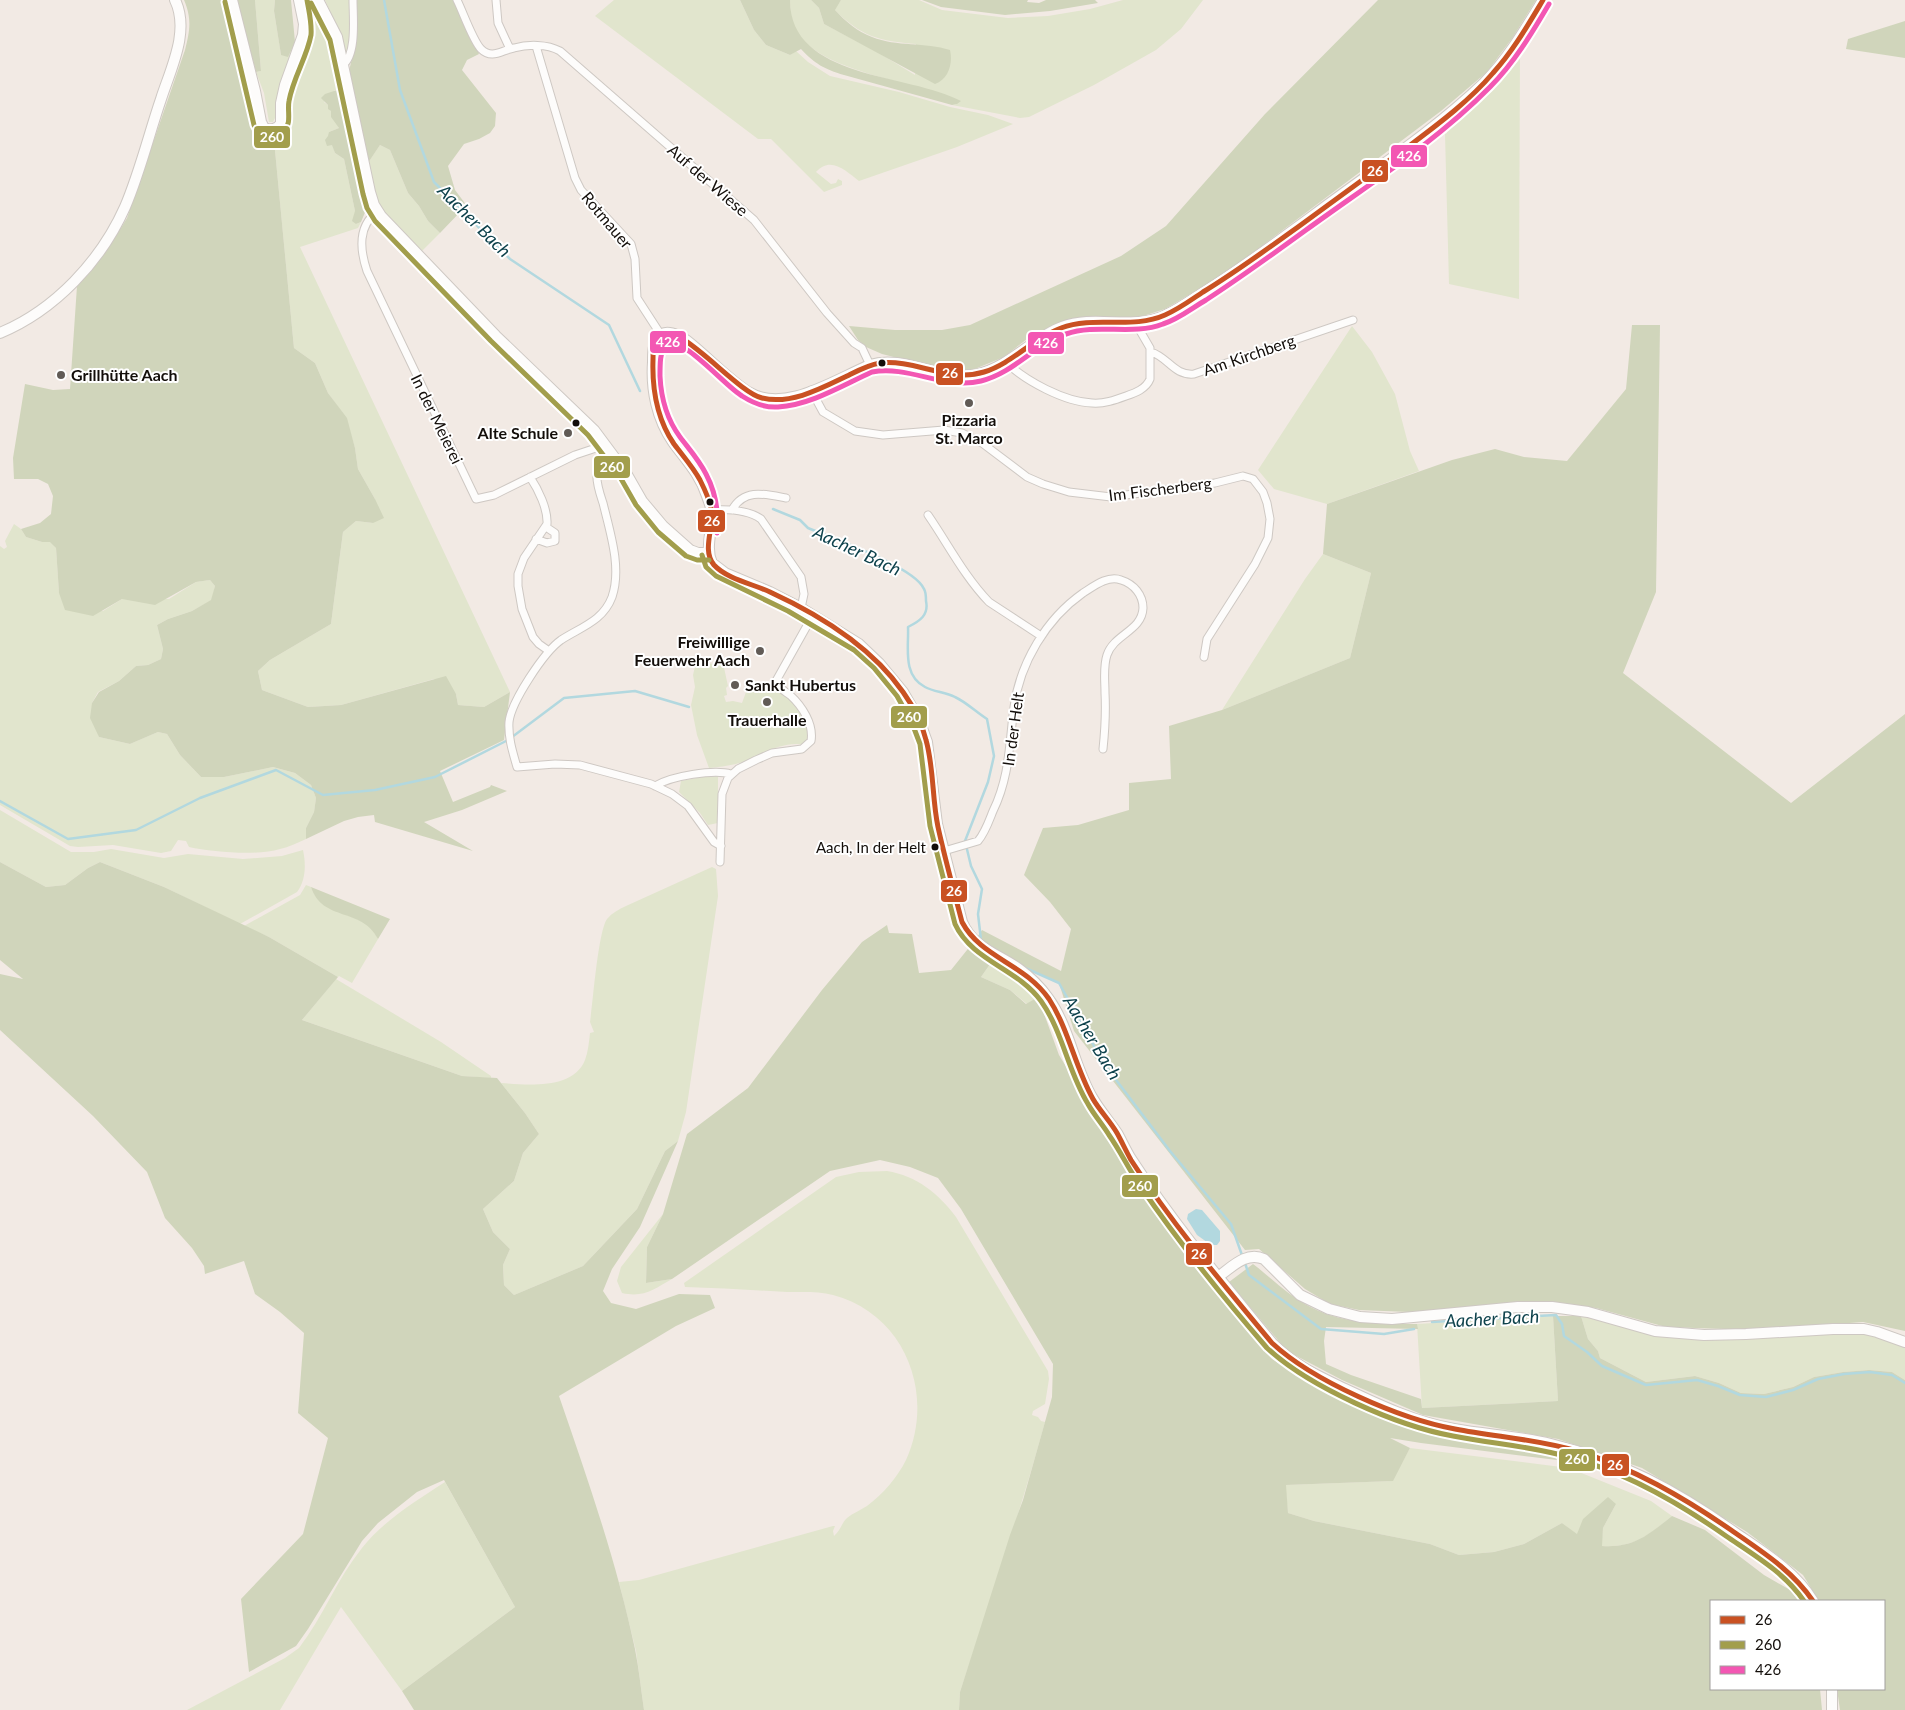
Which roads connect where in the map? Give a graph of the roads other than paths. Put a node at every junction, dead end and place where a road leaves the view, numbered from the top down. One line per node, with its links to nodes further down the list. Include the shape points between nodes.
1 (175, 0): 15 (main road, via 180,20 177,50 130,195 118,222 94,258 66,289 29,320)
2 (232, 0): 3 (main road, via 260,122 271,130 281,123 284,85 303,35)
3 (299, 0)
4 (318, 0): 11 (main road, via 333,28)
5 (353, 0): 11 (street, via 351,50)
6 (457, 0): 10 (street, Auf der Wiese, via 481,49 493,55)
7 (496, 0): 10 (street, via 498,23)
8 (1543, 0): 14 (main road, via 1485,82 1442,118 1226,278 1159,318)
9 (536, 46): 10 (street, Auf der Wiese); 16 (street, Rotmauer, via 574,178 581,190 631,244 636,259 637,298); 19 (street, Auf der Wiese, via 555,48 579,66 754,220 827,313 862,348)
10 (510, 49)
11 (343, 65): 12 (main road, via 372,200)
12 (378, 212): 21 (main road, via 496,336 585,420); 22 (street, In der Meierei, via 368,220 362,234 367,271 476,499 490,496)
13 (1353, 320): 17 (street, Am Kirchberg, via 1194,374 1178,372)
14 (1137, 322): 17 (street, Am Kirchberg); 18 (main road, via 1093,321 1065,326)
15 (0, 333)
16 (661, 334): 20 (main road, via 674,333 686,340 741,387 760,397 782,400); 24 (main road, via 655,342 653,365 658,411 673,441 698,474)
17 (1151, 352): 18 (street, Am Kirchberg, via 1150,379 1146,386 1132,394 1101,403 1078,402 1065,397 1023,375)
18 (1006, 362): 19 (main road, via 965,376 891,363)
19 (870, 365): 20 (main road)
20 (811, 390): 34 (street, Im Fischerberg, via 823,412 855,431 883,435 944,430 962,433 982,443 1027,477 1069,492 1111,497 1215,483 1243,476 1253,479 1267,503 1270,518 1268,538 1207,639)
21 (608, 448): 22 (street, In der Meierei, via 568,458); 29 (main road, via 662,526 690,550); 33 (street, via 600,462 597,479 613,549 616,575 613,592 600,616)
22 (530, 477): 27 (street, via 547,516)
23 (786, 498): 25 (street, via 754,495 738,500)
24 (711, 510): 25 (street); 29 (main road)
25 (732, 510): 30 (street, via 760,518 798,572 804,594)
26 (928, 515): 32 (street, via 983,596)
27 (546, 527): 28 (street); 28 (street, via 555,533 555,541 547,544)
28 (536, 539): 33 (street, via 520,567 518,592 533,637)
29 (710, 553): 30 (main road, via 711,562 717,568)
30 (801, 608): 31 (main road)
31 (813, 615): 36 (street, via 776,681 808,720 812,732 810,742 799,750 767,755); 41 (main road, via 859,644 895,682 916,713 929,752 935,815)
32 (1041, 636): 35 (street, In der Helt, via 1068,606 1102,582 1122,580 1140,595 1143,607 1139,620 1114,642 1106,658); 41 (street, In der Helt, via 1017,691 1002,790 981,837 978,841)
33 (549, 651): 38 (street, via 514,704 510,716 509,735 517,767 580,765)
34 (1204, 657)
35 (1103, 750)
36 (731, 774): 37 (street, via 717,771); 40 (street, via 723,788)
37 (678, 778): 38 (street); 39 (street)
38 (656, 786): 39 (street)
39 (672, 794): 40 (street, via 688,806)
40 (720, 846): 42 (street)
41 (944, 851): 43 (main road, via 967,933 1042,989 1094,1100 1150,1187)
42 (720, 862)
43 (1218, 1277): 44 (main road, via 1245,1258 1257,1256 1300,1295 1328,1309 1360,1317 1392,1319 1518,1307 1552,1307 1588,1312 1656,1331 1704,1335 1864,1330); 45 (main road, via 1272,1343 1307,1372 1403,1416 1456,1429 1552,1444 1623,1467 1656,1482 1732,1530 1789,1572)
44 (1905, 1342)
45 (1813, 1600)
46 (1832, 1690): 47 (main road)
47 (1832, 1710)

